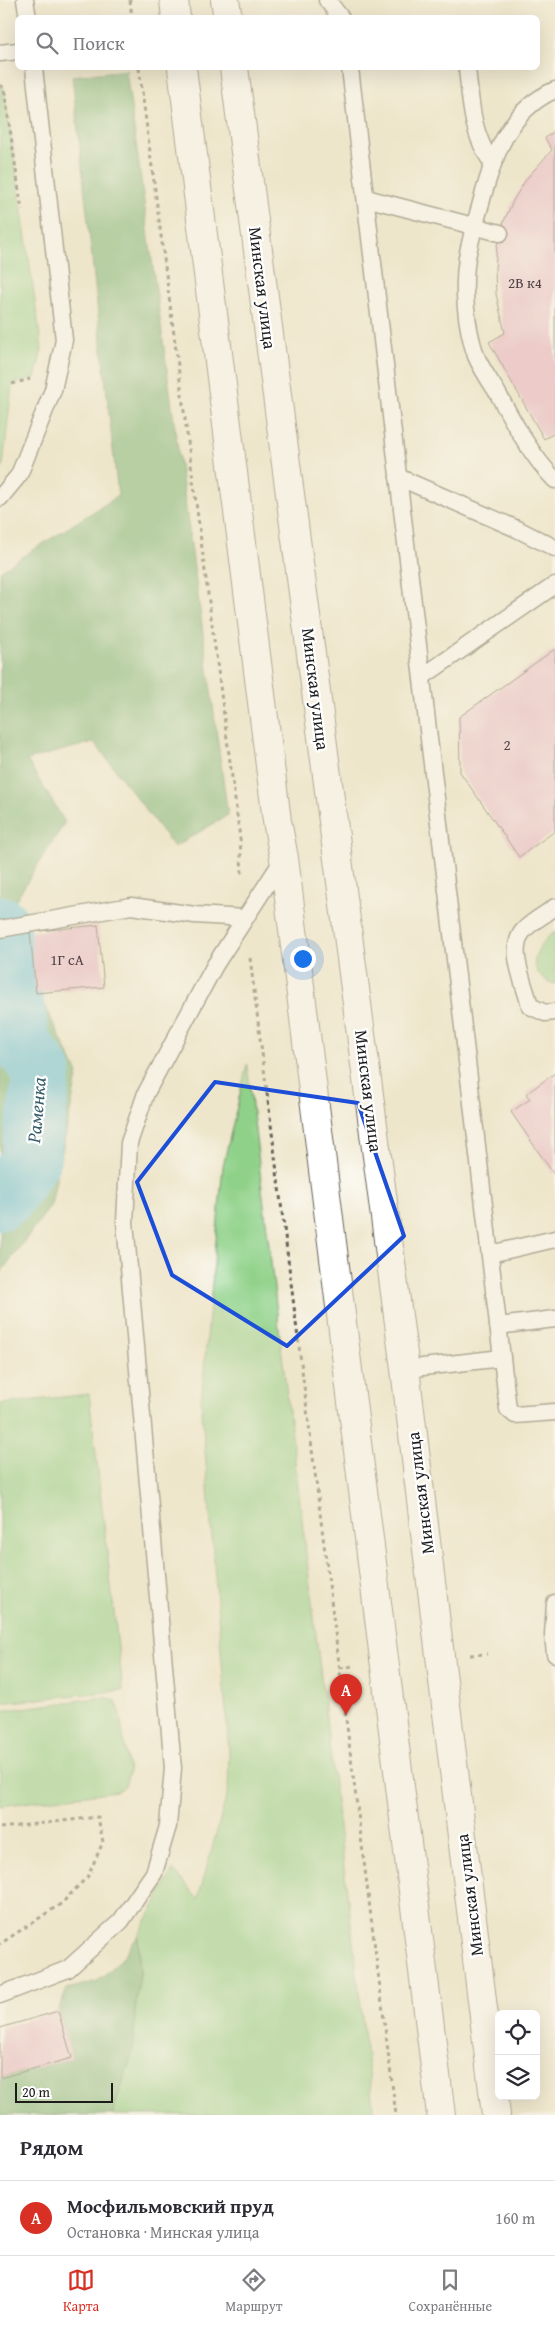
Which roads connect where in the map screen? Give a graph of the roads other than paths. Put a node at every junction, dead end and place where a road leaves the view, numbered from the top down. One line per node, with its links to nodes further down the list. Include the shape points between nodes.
1 (25, 0): 5 (lane)
2 (174, 0): 6 (main road)
3 (225, 0): 7 (main road)
4 (327, 0): 8 (lane)
5 (28, 15)
6 (176, 15)
7 (228, 15)
8 (339, 15)
9 (15, 51): 10 (lane)
10 (0, 53)
11 (34, 70): 23 (lane, via 64,340 54,390 19,475)
12 (182, 70): 27 (main road)
13 (234, 70): 37 (main road, Минская улица)
14 (350, 70): 18 (lane)
15 (467, 70): 17 (lane, via 474,126)
16 (555, 90): 17 (lane, via 538,100 514,123)
17 (492, 163): 19 (lane)
18 (366, 198): 19 (lane); 21 (lane)
19 (475, 226): 20 (lane); 22 (lane, via 466,279 469,327 477,357 530,451)
20 (500, 233)
21 (398, 477): 24 (lane); 26 (lane)
22 (555, 480)
23 (0, 498)
24 (555, 548)
25 (555, 584): 26 (lane)
26 (422, 677): 33 (lane)
27 (284, 858): 29 (lane); 42 (main road)
28 (555, 907): 31 (lane, via 525,928 517,941 516,953 530,1006 545,1013)
29 (245, 918): 30 (lane, via 131,906); 41 (lane, via 215,965 146,1093 129,1143 125,1222 173,1768 168,1826 154,1872 121,1920 68,1969)
30 (0, 928)
31 (555, 1012)
32 (555, 1239): 33 (lane)
33 (490, 1254): 35 (lane)
34 (555, 1319): 35 (lane)
35 (498, 1326): 36 (lane)
36 (502, 1358): 37 (lane); 38 (lane, via 510,1412 519,1415)
37 (405, 1369): 43 (main road, Минская улица)
38 (555, 1412)
39 (555, 1603): 40 (lane)
40 (555, 1654)
41 (0, 1995)
42 (440, 2115)
43 (496, 2115)

